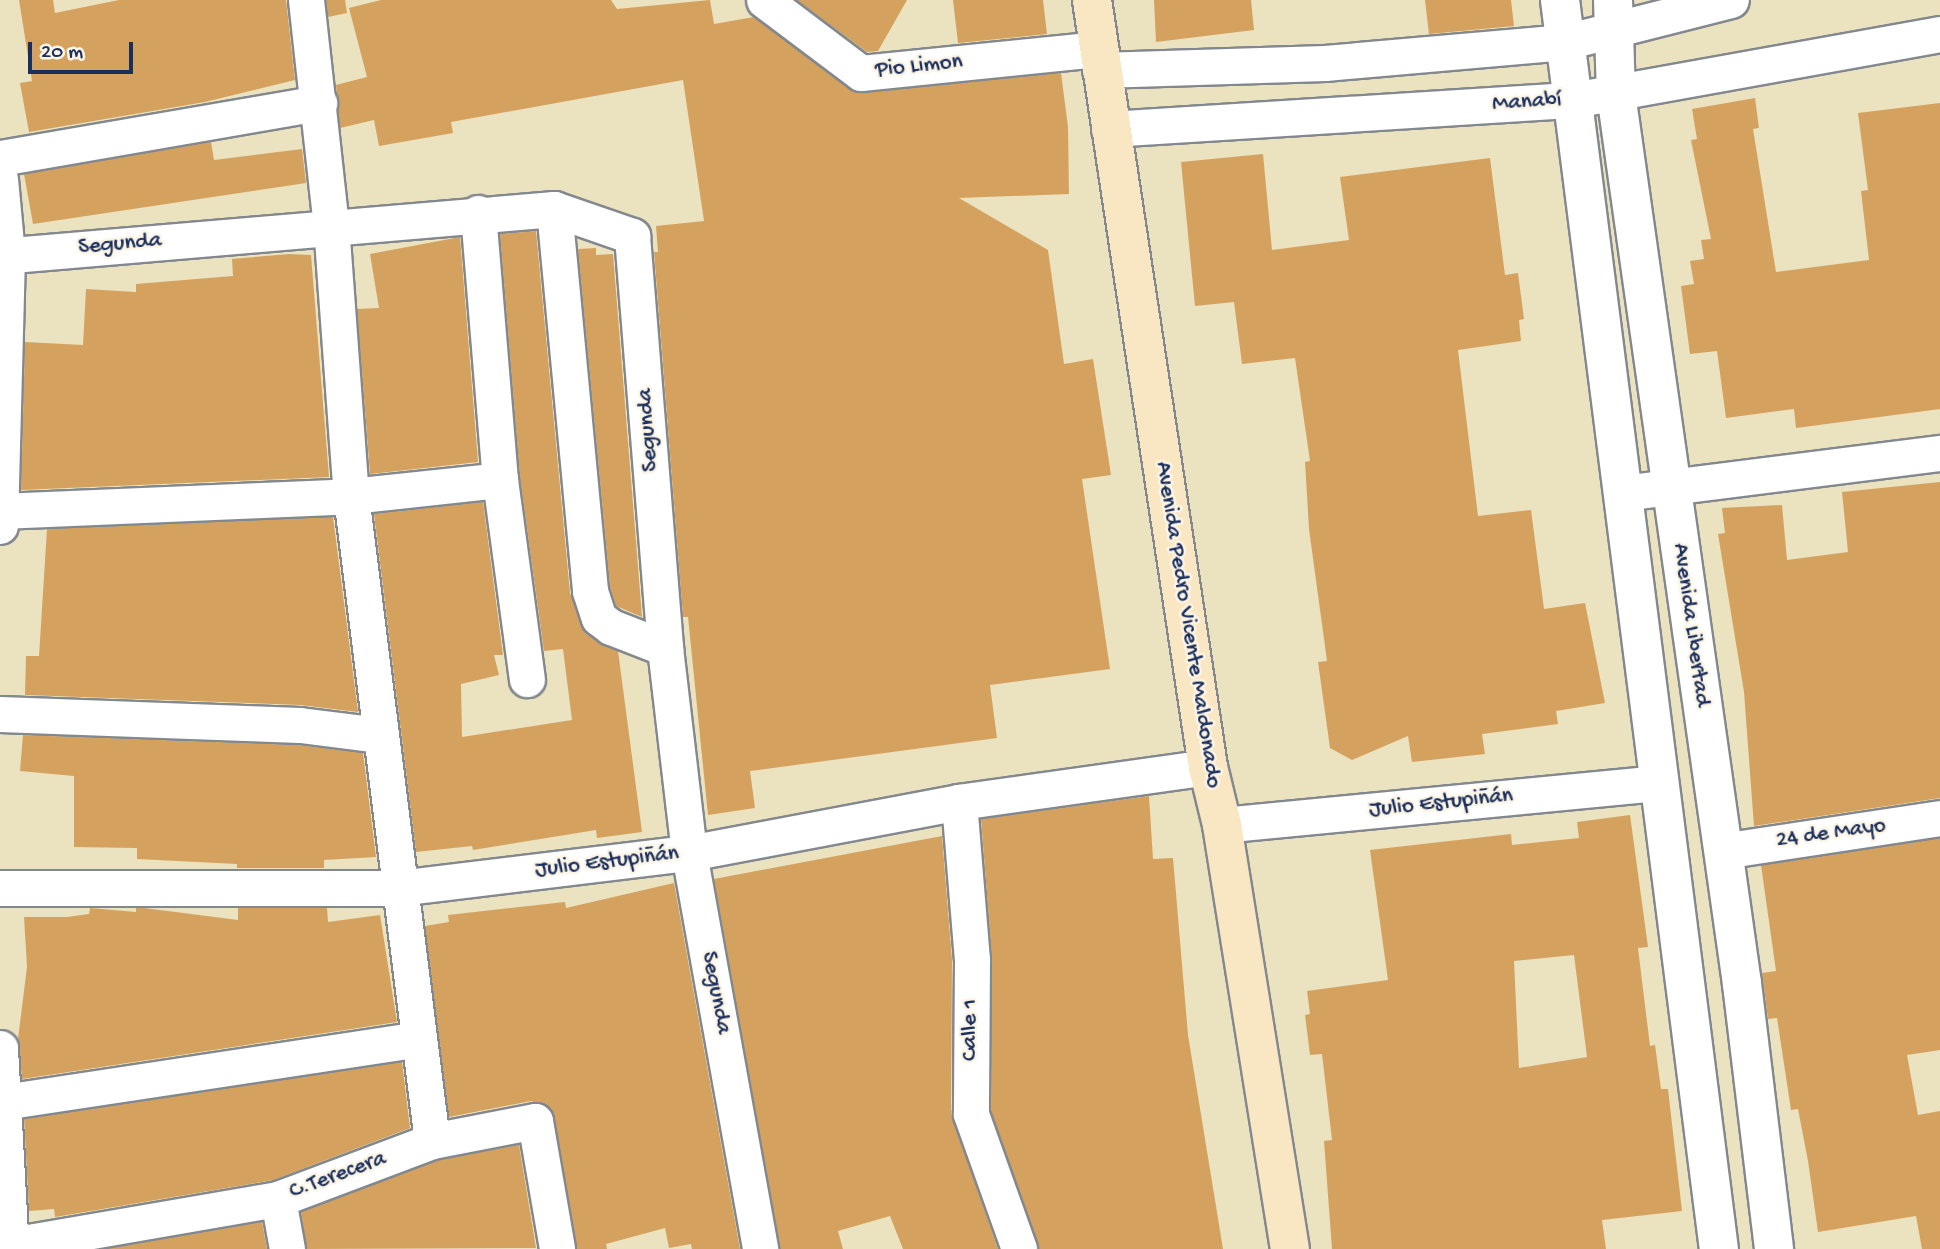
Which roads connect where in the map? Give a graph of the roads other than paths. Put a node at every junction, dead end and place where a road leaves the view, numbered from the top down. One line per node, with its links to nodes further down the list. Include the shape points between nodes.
1 (306, 0): 12 (street)
2 (764, 0): 9 (street, Pio Limon, via 861,73)
3 (1091, 0): 9 (main road, Avenida Pedro Vicente Maldonado)
4 (1560, 0): 8 (street)
5 (1731, 0): 6 (street)
6 (1615, 15): 8 (street); 10 (street, Avenida Libertad)
7 (1940, 34): 10 (street, Manabí)
8 (1565, 42): 9 (street, via 1325,63); 11 (street)
9 (1098, 60): 13 (main road, Avenida Pedro Vicente Maldonado)
10 (1616, 94): 11 (street, Manabí); 22 (street, Avenida Libertad)
11 (1573, 100): 13 (street, Manabí); 23 (street)
12 (319, 103): 14 (street); 18 (street)
13 (1109, 130): 31 (main road, Avenida Pedro Vicente Maldonado)
14 (0, 158)
15 (0, 178): 19 (street)
16 (554, 209): 17 (street, Segunda); 27 (street, via 590,591 599,618); 27 (street, Segunda, via 629,233 635,242)
17 (478, 214): 18 (street, Segunda); 21 (street)
18 (331, 225): 19 (street, Segunda); 24 (street)
19 (3, 256): 25 (street)
20 (1940, 453): 22 (street)
21 (500, 480): 24 (street); 28 (street)
22 (1671, 485): 23 (street); 36 (street, Avenida Libertad)
23 (1623, 493): 32 (street)
24 (351, 496): 25 (street); 30 (street)
25 (0, 511): 26 (street)
26 (0, 526)
27 (665, 648): 37 (street, Segunda)
28 (527, 679)
29 (0, 714): 30 (street, via 300,725)
30 (380, 735): 39 (street)
31 (1208, 767): 33 (street, Julio Estupiñán); 35 (main road, Avenida Pedro Vicente Maldonado)
32 (1660, 783): 35 (street, Julio Estupiñán); 51 (street)
33 (959, 802): 37 (street, Julio Estupiñán); 49 (street, Calle 1, via 972,959 971,1114)
34 (1940, 818): 36 (street, 24 de Mayo)
35 (1222, 825): 50 (main road, Avenida Pedro Vicente Maldonado)
36 (1722, 850): 52 (street, Avenida Libertad)
37 (689, 853): 39 (street, Julio Estupiñán); 48 (street, Segunda)
38 (0, 888): 39 (street, Julio Estupiñán)
39 (398, 888): 40 (street)
40 (418, 1039): 42 (street); 43 (street)
41 (0, 1048): 42 (street)
42 (3, 1102): 45 (street)
43 (432, 1141): 44 (street, C.Terecera); 47 (street, C.Terecera, via 535,1121)
44 (278, 1199): 45 (street, C.Terecera); 46 (street)
45 (8, 1231)
46 (287, 1249)
47 (557, 1249)
48 (760, 1249)
49 (1019, 1249)
50 (1290, 1249)
51 (1719, 1249)
52 (1774, 1249)

